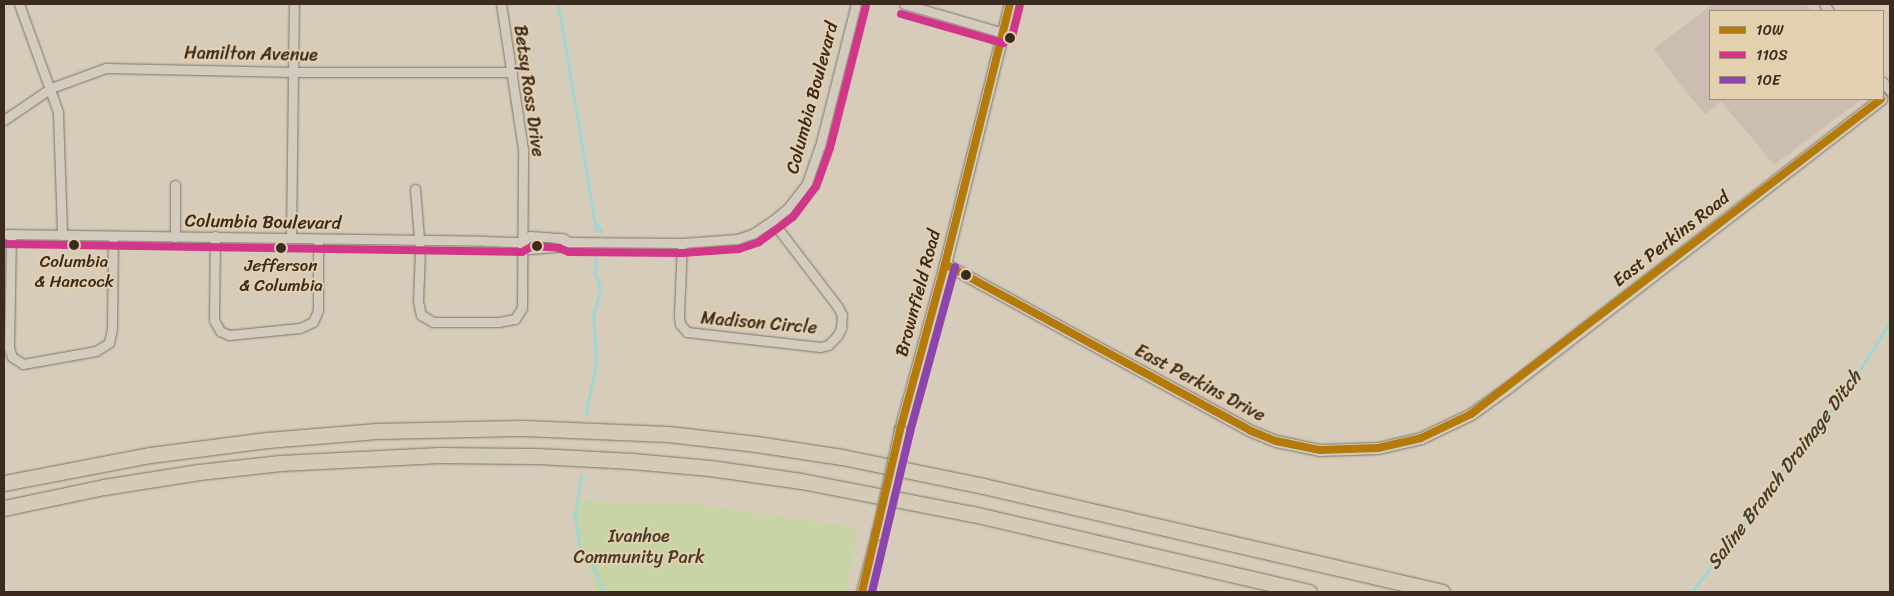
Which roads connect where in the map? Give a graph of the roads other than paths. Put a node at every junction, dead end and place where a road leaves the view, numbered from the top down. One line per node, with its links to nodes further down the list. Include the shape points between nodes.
1 (19, 4): 10 (street)
2 (294, 4): 8 (street)
3 (501, 4): 9 (street, Betsy Ross Drive)
4 (856, 4): 15 (street, Columbia Boulevard, via 811,174 798,196)
5 (904, 4): 7 (street)
6 (1010, 4): 7 (street, Brownfield Road)
7 (1003, 33): 26 (street, Brownfield Road)
8 (294, 72): 9 (street, Hamilton Avenue); 10 (street, Hamilton Avenue, via 106,68); 21 (street)
9 (512, 72): 24 (street, Betsy Ross Drive, via 523,149)
10 (51, 88): 12 (street, Hamilton Avenue); 17 (street, via 60,136)
11 (1879, 100): 27 (street, East Perkins Road)
12 (4, 120)
13 (175, 185): 20 (street)
14 (415, 189): 23 (street)
15 (772, 221): 25 (street, Columbia Boulevard, via 737,239); 25 (street, Madison Circle, via 842,315 841,328 828,345 820,347 687,332 680,324 679,316)
16 (7, 235): 17 (street, Columbia Boulevard); 18 (street, via 9,348 12,357 23,364 96,351 109,343)
17 (62, 235): 18 (street, Columbia Boulevard)
18 (113, 236): 20 (street, Columbia Boulevard)
19 (215, 236): 20 (street, Columbia Boulevard); 21 (street, Columbia Boulevard); 22 (street, via 214,320 220,332 229,335 300,328 313,322 318,310)
20 (175, 237)
21 (291, 238): 22 (street, Columbia Boulevard)
22 (318, 239): 23 (street, Columbia Boulevard)
23 (419, 240): 24 (street, Columbia Boulevard); 24 (street, Betsy Ross Drive, via 419,309 425,319 433,322 515,319 522,308)
24 (522, 242): 25 (street, Columbia Boulevard, via 530,236 562,238 569,242)
25 (682, 243)
26 (945, 264): 27 (street, East Perkins Drive, via 1222,417 1276,441 1320,450 1378,448 1421,438); 30 (street, Brownfield Road, bridge, via 900,430)
27 (1483, 406)
28 (4, 483): 32 (highway, via 150,455 267,440 377,431 523,428 668,434 842,456)
29 (4, 508): 31 (highway, via 104,487 291,462 439,455 632,461 801,481 954,510)
30 (862, 592)
31 (1309, 592)
32 (1442, 592)

